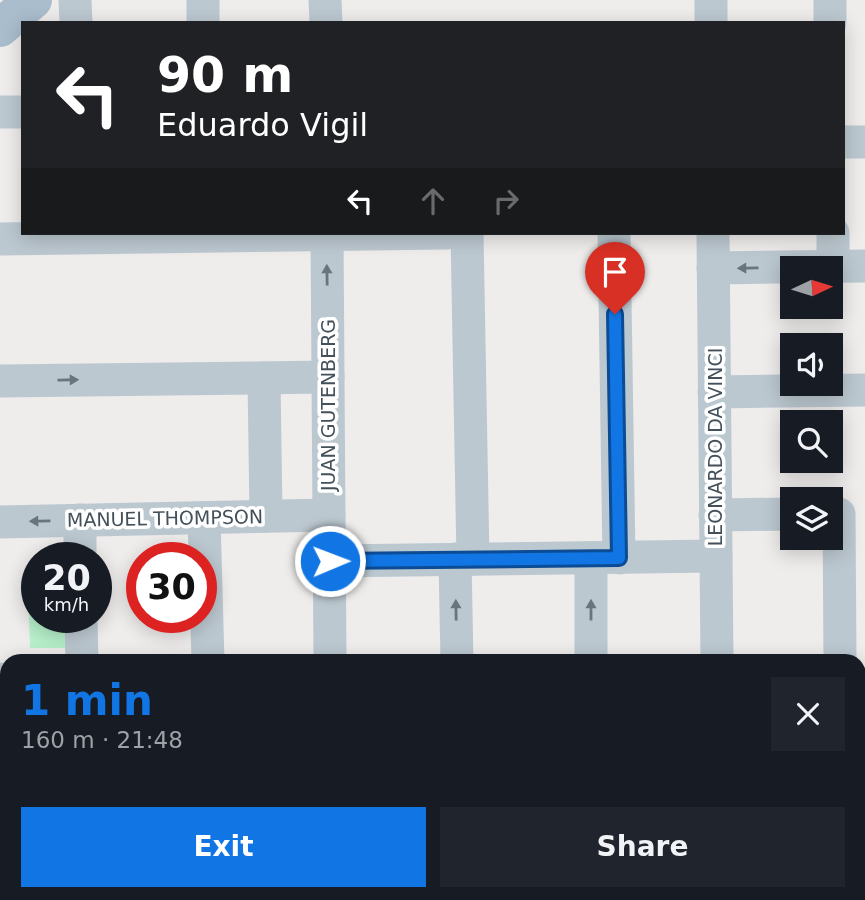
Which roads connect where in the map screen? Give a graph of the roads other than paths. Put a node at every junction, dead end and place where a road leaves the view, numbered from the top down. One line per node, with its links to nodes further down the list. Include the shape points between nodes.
1 (33, 0): 12 (main road)
2 (75, 0): 7 (street)
3 (203, 0): 8 (street)
4 (325, 0): 9 (street)
5 (711, 0): 10 (street)
6 (830, 0): 11 (street)
7 (76, 21)
8 (203, 21)
9 (326, 21)
10 (711, 21)
11 (830, 21)
12 (0, 28)
13 (0, 112): 14 (street)
14 (21, 112)
15 (845, 142): 16 (street)
16 (865, 142)
17 (262, 235): 23 (street)
18 (327, 235): 27 (street, JUAN GUTENBERG, one-way to 18)
19 (467, 235): 42 (street)
20 (614, 235): 41 (street)
21 (713, 235): 25 (street, LEONARDO DA VINCI)
22 (834, 235): 24 (street)
23 (0, 239)
24 (849, 267): 25 (street, one-way to 25)
25 (713, 268): 30 (street, LEONARDO DA VINCI)
26 (264, 377): 27 (street); 28 (street, one-way to 26); 35 (street)
27 (328, 377): 31 (street, JUAN GUTENBERG)
28 (0, 381)
29 (865, 390): 30 (street)
30 (714, 392): 34 (street, LEONARDO DA VINCI)
31 (329, 514): 35 (street, MANUEL THOMPSON); 43 (street, JUAN GUTENBERG)
32 (780, 514): 34 (street)
33 (845, 514): 51 (street)
34 (715, 515): 40 (street, LEONARDO DA VINCI)
35 (266, 516): 36 (street, MANUEL THOMPSON)
36 (204, 518): 37 (street, MANUEL THOMPSON); 46 (street)
37 (80, 520): 38 (street, MANUEL THOMPSON, one-way to 38); 39 (street)
38 (0, 522)
39 (80, 542)
40 (716, 556): 41 (street); 50 (street, LEONARDO DA VINCI)
41 (605, 558): 42 (street); 49 (street, one-way to 41)
42 (464, 559): 43 (street); 48 (street, one-way to 42)
43 (330, 561): 47 (street, JUAN GUTENBERG)
44 (81, 633): 45 (street)
45 (82, 654)
46 (208, 654)
47 (330, 654)
48 (458, 654)
49 (592, 654)
50 (717, 654)
51 (840, 654)

